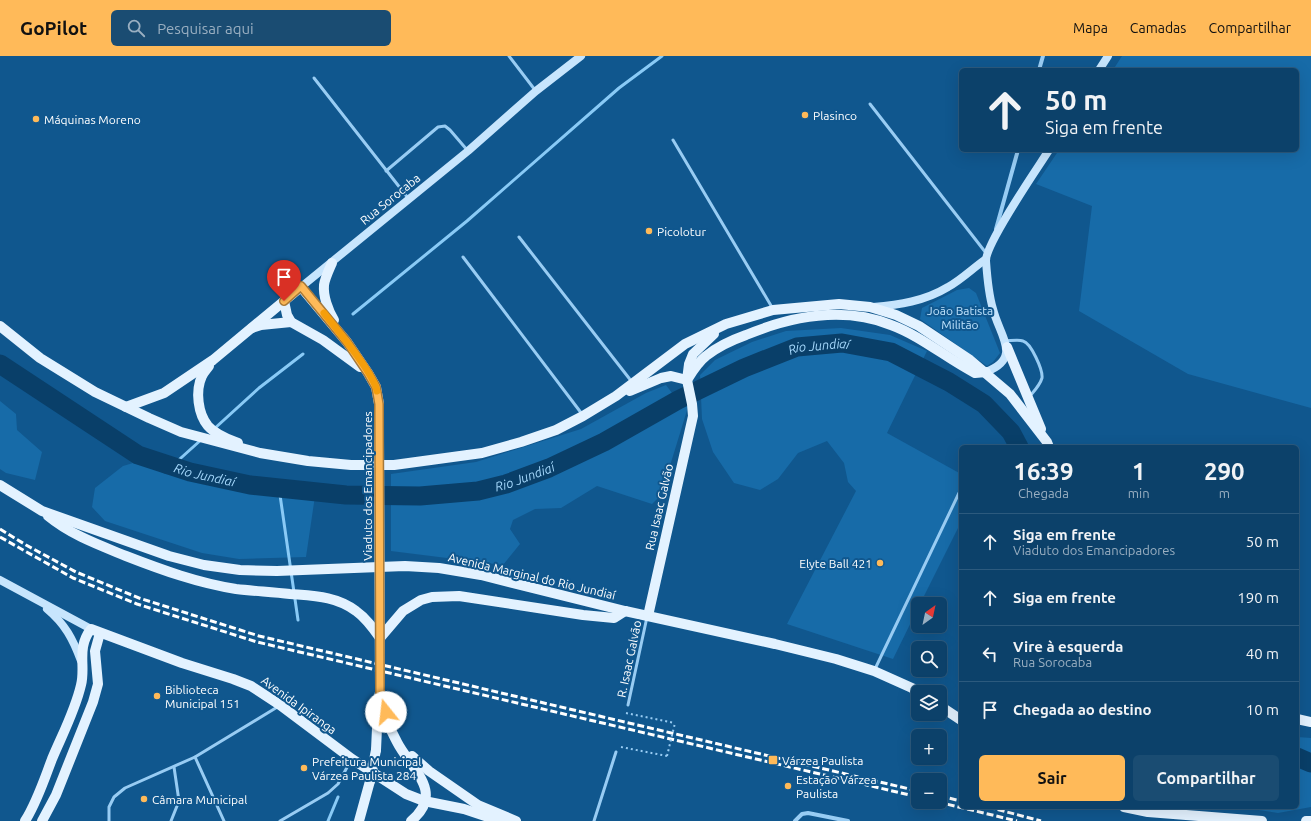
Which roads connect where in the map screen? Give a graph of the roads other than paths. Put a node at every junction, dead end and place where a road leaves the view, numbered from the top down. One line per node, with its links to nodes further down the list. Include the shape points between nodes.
1 (509, 56): 8 (lane)
2 (581, 56): 8 (main road, Rua Sorocaba)
3 (1043, 56): 5 (street)
4 (1108, 56): 6 (main road)
5 (1040, 68)
6 (1100, 68)
7 (314, 78): 14 (lane)
8 (536, 91): 11 (main road, Rua Sorocaba)
9 (870, 104): 19 (lane)
10 (673, 140): 24 (lane)
11 (468, 151): 14 (lane, via 445,126 438,128); 15 (main road, Rua Sorocaba)
12 (1017, 152): 17 (street)
13 (1048, 152): 17 (main road)
14 (386, 171): 15 (lane)
15 (409, 200): 20 (main road, Rua Sorocaba)
16 (519, 237): 35 (lane)
17 (993, 239): 19 (main road)
18 (464, 257): 39 (lane)
19 (986, 257): 23 (main road, via 948,287 916,301); 30 (main road, via 993,310)
20 (332, 263): 21 (main road, Rua Sorocaba); 29 (main road, via 324,285 325,297 329,312)
21 (301, 286): 22 (main road, Rua Sorocaba); 29 (main road)
22 (284, 301): 25 (main road); 28 (main road, Rua Sorocaba)
23 (870, 307): 24 (main road, via 839,304); 32 (main road, via 919,326)
24 (773, 310): 26 (main road)
25 (291, 322): 28 (main road); 33 (main road, via 323,340)
26 (726, 324): 34 (main road, Rua Isaac Galvão, via 693,354 689,364); 35 (main road, via 685,344)
27 (0, 326): 38 (main road, via 40,358 95,392)
28 (249, 329): 31 (main road, Rua Sorocaba)
29 (347, 342): 33 (main road, Viaduto dos Emancipadores)
30 (1006, 344): 32 (main road, via 1006,357 1001,364); 37 (main road); 37 (lane, via 1022,340 1028,343 1043,373 1038,387)
31 (213, 360): 38 (main road, via 164,394); 41 (main road, via 199,385 198,401 203,417 208,426 217,433)
32 (986, 372): 34 (main road, via 975,373 890,324 866,317 813,316 786,320 735,339 705,356); 40 (main road, via 1010,394)
33 (368, 373): 50 (main road, Viaduto dos Emancipadores, bridge, via 376,387 379,404)
34 (688, 383): 36 (main road, via 671,376); 48 (main road, Rua Isaac Galvão, via 694,416)
35 (634, 384): 36 (main road)
36 (616, 396): 39 (main road)
37 (1028, 398): 40 (main road)
38 (126, 407): 41 (main road, via 182,432)
39 (583, 416): 41 (main road, via 556,430 482,453 394,465 351,465)
40 (1048, 444)
41 (260, 453)
42 (0, 485): 44 (main road, Avenida Marginal do Rio Jundiaí)
43 (959, 493): 52 (lane)
44 (42, 511): 47 (main road, Avenida Marginal do Rio Jundiaí, via 169,556 204,565 240,570 277,571 405,566 439,568 481,575); 50 (main road, via 80,537 161,569 236,588 321,596 337,600 363,616)
45 (0, 580): 46 (main road, Avenida Ipiranga)
46 (34, 599): 49 (main road, Avenida Ipiranga); 51 (main road, Avenida Ipiranga, via 54,615 67,630)
47 (625, 611): 48 (main road, Avenida Marginal do Rio Jundiaí); 50 (main road, via 614,618 458,596 432,597 421,600 403,611)
48 (648, 616): 52 (main road, Avenida Marginal do Rio Jundiaí, via 775,644); 56 (lane, R. Isaac Galvão)
49 (96, 631): 51 (main road, via 87,635 84,641); 55 (main road, Avenida Ipiranga, via 251,686); 62 (main road, via 98,684)
50 (380, 638): 54 (main road, Viaduto dos Emancipadores, bridge)
51 (82, 662): 60 (main road, via 82,684)
52 (874, 671): 53 (main road, Avenida Marginal do Rio Jundiaí)
53 (911, 688)
54 (380, 689): 63 (main road, via 388,722); 76 (main road, bridge, via 376,711 376,750)
55 (280, 705): 65 (lane); 66 (main road, Avenida Ipiranga)
56 (628, 706)
57 (947, 711): 58 (main road)
58 (959, 719)
59 (1299, 719): 61 (main road)
60 (69, 720): 62 (main road); 70 (main road)
61 (1311, 722)
62 (84, 724): 71 (main road, via 56,795)
63 (398, 744): 68 (main road, via 423,781 426,792); 79 (main road, via 429,772 478,804)
64 (616, 752): 80 (lane)
65 (195, 757): 67 (lane); 74 (lane)
66 (352, 759): 68 (main road, Avenida Ipiranga, via 406,794); 75 (lane, via 338,784 328,793)
67 (174, 767): 72 (lane, via 125,788 114,796); 73 (lane, via 179,801)
68 (424, 800): 77 (main road, via 418,815); 78 (main road, Avenida Ipiranga)
69 (1134, 809): 83 (main road, via 1155,813)
70 (25, 821)
71 (42, 821)
72 (109, 821)
73 (171, 821)
74 (224, 821)
75 (280, 821)
76 (359, 821)
77 (411, 821)
78 (500, 821)
79 (516, 821)
80 (594, 821)
81 (795, 821): 82 (street, via 802,814 808,813)
82 (848, 821)
83 (1262, 821)
84 (1306, 821): 85 (main road)
85 (1311, 821)

